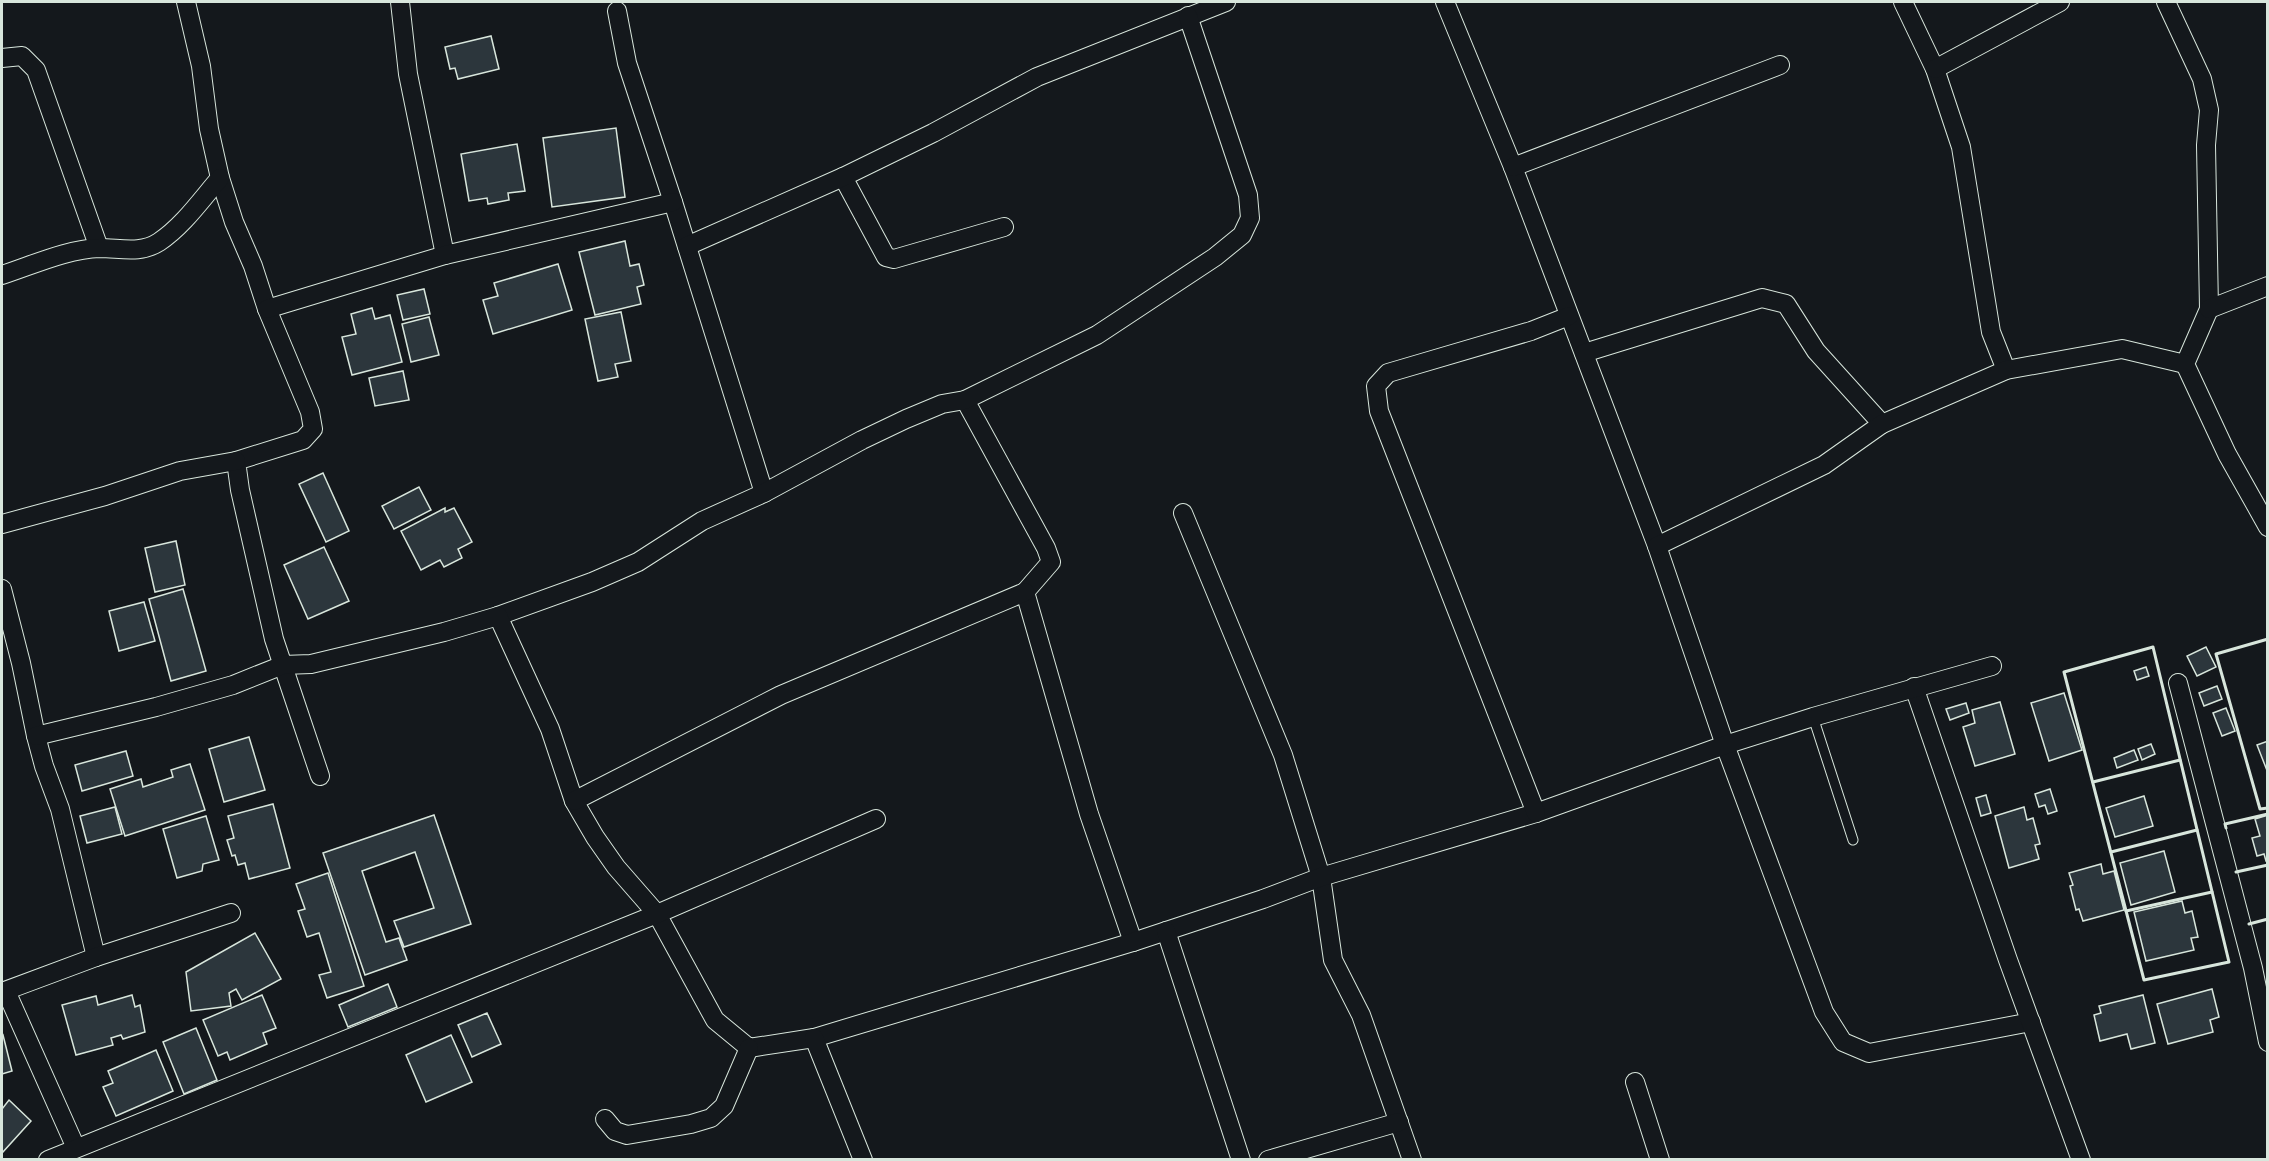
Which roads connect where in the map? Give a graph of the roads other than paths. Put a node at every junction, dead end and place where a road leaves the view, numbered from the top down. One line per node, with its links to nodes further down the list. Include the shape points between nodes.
1 (186, 2): 15 (street)
2 (400, 2): 20 (street, via 408,74)
3 (1226, 2): 9 (street)
4 (1445, 2): 13 (street)
5 (1904, 2): 12 (street)
6 (2060, 2): 12 (street)
7 (2166, 2): 24 (street, via 2202,79 2210,110 2206,145)
8 (617, 11): 16 (street, via 627,63)
9 (1188, 16): 14 (street, via 1037,77); 29 (street, via 1248,195 1250,218 1242,235 1097,335)
10 (2, 58): 19 (street, via 22,56 36,70)
11 (1780, 65): 13 (street)
12 (1935, 69): 28 (street, via 1961,147 1991,332)
13 (1514, 167): 25 (street)
14 (843, 177): 17 (street, via 886,257 894,259); 18 (street)
15 (220, 178): 19 (street, via 158,243 130,251); 23 (street)
16 (673, 202): 18 (street); 20 (street)
17 (1004, 227)
18 (687, 246): 32 (street)
19 (99, 248): 21 (street)
20 (445, 255): 23 (street)
21 (2, 275)
22 (2268, 286): 24 (street)
23 (267, 309): 31 (street, via 301,387 313,429 303,440)
24 (2209, 309): 27 (street)
25 (1569, 316): 26 (street); 49 (street, via 1532,331 1388,373 1376,386 1379,411)
26 (1584, 352): 30 (street, via 1762,298 1786,304 1816,351); 36 (street)
27 (2185, 364): 28 (street, via 2122,349); 35 (street)
28 (2006, 370): 30 (street)
29 (965, 400): 32 (street, via 906,418); 38 (street, via 1051,562)
30 (1882, 424): 36 (street, via 1824,465)
31 (236, 461): 34 (street, via 180,471); 40 (street)
32 (764, 493): 39 (street, via 702,521 638,562)
33 (1183, 513): 52 (street, via 1283,755)
34 (2, 524)
35 (2268, 527)
36 (1657, 546): 46 (street)
37 (2, 589): 45 (street)
38 (1025, 592): 48 (street, via 781,695); 56 (street, via 1089,814)
39 (498, 616): 40 (street, via 311,664); 48 (street, via 550,729)
40 (283, 665): 45 (street, via 233,685); 47 (street)
41 (1992, 666): 43 (street)
42 (2178, 684): 61 (street, via 2253,968)
43 (1914, 687): 44 (street); 59 (street)
44 (1813, 717): 46 (street); 51 (lane)
45 (36, 736): 57 (street, via 60,809)
46 (1725, 745): 49 (street); 59 (street, via 1824,1012 1843,1042 1869,1053)
47 (320, 776)
48 (574, 801): 54 (street, via 616,867)
49 (1536, 813): 52 (street)
50 (876, 819): 54 (street)
51 (1853, 840)
52 (1320, 877): 55 (street); 65 (street, via 1333,960 1360,1015)
53 (231, 913): 57 (street)
54 (657, 914): 62 (street, via 715,1020); 66 (street)
55 (1166, 931): 56 (street); 69 (street)
56 (1133, 942): 60 (street)
57 (96, 957): 58 (street)
58 (4, 992): 66 (street)
59 (2031, 1022): 73 (street)
60 (814, 1038): 62 (street); 68 (street)
61 (2268, 1042)
62 (749, 1048): 64 (street, via 724,1106 711,1118 627,1136 615,1131)
63 (1635, 1082): 72 (street)
64 (605, 1119)
65 (1399, 1122): 70 (street); 71 (street)
66 (76, 1148): 67 (street)
67 (48, 1160)
68 (863, 1160)
69 (1241, 1160)
70 (1268, 1160)
71 (1412, 1160)
72 (1660, 1160)
73 (2081, 1160)

